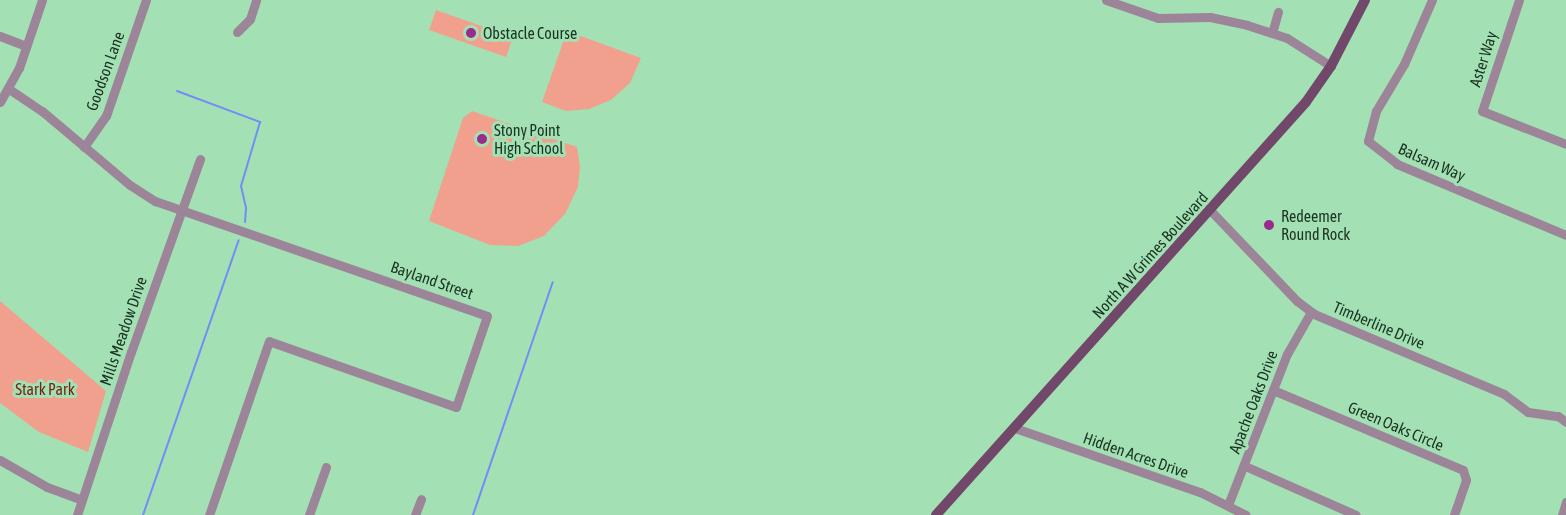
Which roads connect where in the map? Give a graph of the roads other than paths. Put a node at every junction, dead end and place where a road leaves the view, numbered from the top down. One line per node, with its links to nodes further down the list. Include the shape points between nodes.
1 (42, 0): 14 (street)
2 (146, 0): 19 (street, Goodson Lane, via 105,116)
3 (256, 0): 11 (street, via 250,20)
4 (1106, 0): 9 (street)
5 (1142, 0): 9 (street)
6 (1365, 0): 15 (main road, North A W Grimes Boulevard)
7 (1432, 0): 23 (street, Balsam Way, via 1400,72 1376,111 1368,141 1397,164)
8 (1519, 0): 18 (street, Aster Way, via 1482,111)
9 (1139, 11): 12 (street, via 1158,18 1210,17)
10 (1278, 12): 12 (street)
11 (237, 32)
12 (1272, 33): 15 (street)
13 (0, 36): 14 (street)
14 (26, 46): 16 (street)
15 (1331, 66): 21 (main road, North A W Grimes Boulevard, via 1306,102)
16 (9, 89): 17 (street); 19 (street, Bayland Street)
17 (0, 102)
18 (1566, 144)
19 (84, 147): 22 (street, Bayland Street, via 130,185)
20 (200, 159): 22 (street, Mills Meadow Drive)
21 (1210, 210): 24 (street, Timberline Drive); 27 (main road, North A W Grimes Boulevard)
22 (181, 211): 32 (street, Mills Meadow Drive); 36 (street, Bayland Street, via 488,316 456,407 269,340)
23 (1566, 235)
24 (1311, 312): 25 (street, Apache Oaks Drive, via 1294,340); 26 (street, Timberline Drive, via 1503,394 1528,412 1558,416)
25 (1273, 390): 29 (street, Apache Oaks Drive); 42 (street, Green Oaks Circle, via 1463,470 1466,480)
26 (1566, 422)
27 (1015, 428): 34 (street, Hidden Acres Drive); 39 (main road, North A W Grimes Boulevard)
28 (0, 460): 32 (street, via 47,488)
29 (1245, 466): 34 (street, Apache Oaks Drive); 41 (street)
30 (326, 467): 37 (street)
31 (421, 499): 38 (street)
32 (82, 500): 35 (street, Mills Meadow Drive)
33 (1566, 502): 43 (street)
34 (1228, 505): 40 (street, Hidden Acres Drive)
35 (77, 515)
36 (209, 515)
37 (309, 515)
38 (415, 515)
39 (936, 515)
40 (1246, 515)
41 (1356, 515)
42 (1454, 515)
43 (1562, 515)

